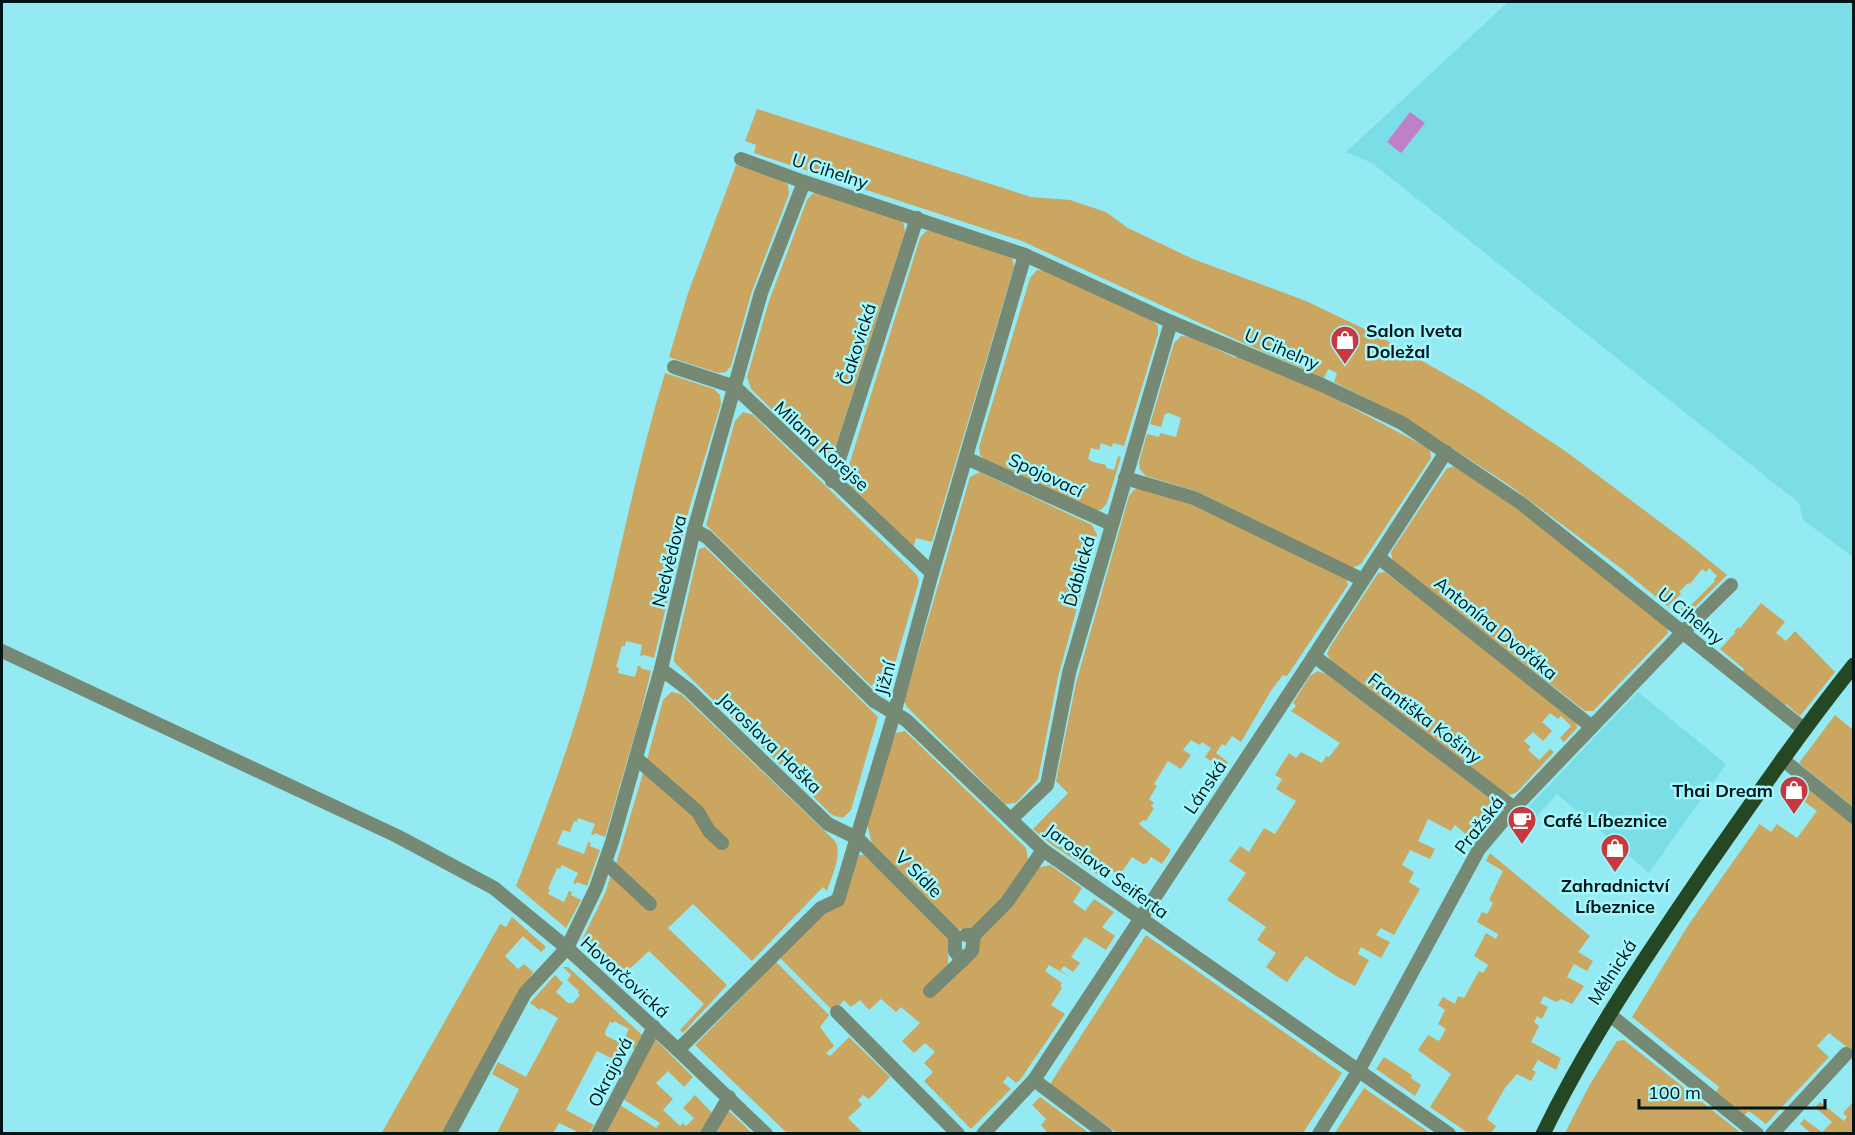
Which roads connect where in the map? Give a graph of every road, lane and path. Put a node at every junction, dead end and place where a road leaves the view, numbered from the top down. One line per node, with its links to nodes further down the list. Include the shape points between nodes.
1 (741, 159): 2 (street, U Cihelny)
2 (804, 182): 3 (street, U Cihelny); 7 (street, Nedvědova, via 761,293)
3 (917, 218): 4 (street, U Cihelny); 11 (street, Čakovická)
4 (1025, 255): 5 (street, U Cihelny); 9 (street, Jižní)
5 (1171, 322): 8 (street, U Cihelny, via 1320,384 1402,423); 10 (street, Ďáblická)
6 (674, 367): 7 (street, Milana Korejse)
7 (735, 387): 11 (street, Milana Korejse); 13 (street, Nedvědova)
8 (1446, 452): 14 (street, Lánská); 18 (street, U Cihelny, via 1522,504)
9 (966, 458): 12 (street, Spojovací); 15 (street, Jižní)
10 (1125, 478): 12 (street, Ďáblická); 16 (street, via 1194,498)
11 (832, 481): 15 (street, Milana Korejse)
12 (1111, 524): 30 (street, Ďáblická, via 1069,673 1047,785)
13 (694, 530): 22 (street, Nedvědova); 23 (street, Jaroslava Seiferta, via 707,537 874,701)
14 (1378, 557): 16 (street, Lánská); 24 (street, Antonína Dvořáka)
15 (932, 573): 23 (street, Jižní)
16 (1363, 580): 20 (street, Lánská)
17 (1731, 585): 18 (street, Pražská)
18 (1682, 633): 24 (street, Pražská); 25 (street, U Cihelny)
19 (2, 651): 39 (street, Hovorčovická, via 397,836 494,888)
20 (1314, 656): 28 (street, Františka Košiny); 36 (street, Lánská)
21 (1854, 665): 25 (main road, Mělnická)
22 (661, 669): 26 (street, Nedvědova); 31 (street, Jaroslava Haška, via 689,690 828,824)
23 (894, 714): 30 (street, Jaroslava Seiferta, via 906,720); 31 (street, Jižní)
24 (1592, 727): 28 (street, Pražská)
25 (1805, 730): 27 (main road, Mělnická)
26 (636, 758): 32 (street, via 698,812); 34 (street, Nedvědova)
27 (1782, 759): 29 (street); 43 (main road, Mělnická)
28 (1514, 808): 47 (street, Pražská, via 1479,849)
29 (1854, 817)
30 (1011, 819): 33 (street, Jaroslava Seiferta)
31 (857, 838): 38 (street, V Sídle); 45 (street, Jižní, via 837,900 821,908)
32 (722, 843)
33 (1043, 850): 36 (street, Jaroslava Seiferta); 37 (street, via 1007,902)
34 (605, 862): 35 (street); 39 (street, Nedvědova)
35 (650, 904)
36 (1139, 919): 47 (street, Jaroslava Seiferta); 48 (street, Lánská)
37 (974, 935): 38 (street); 40 (street, via 972,951)
38 (955, 936): 40 (street, V Sídle, via 955,951)
39 (567, 948): 44 (street, Hovorčovická); 50 (street, Nedvědova, via 525,993)
40 (962, 961): 41 (street)
41 (930, 991)
42 (837, 1012): 54 (street)
43 (1609, 1014): 59 (main road, Mělnická); 60 (street)
44 (654, 1027): 45 (street, Hovorčovická); 51 (street, Okrajová)
45 (678, 1050): 49 (street, Hovorčovická)
46 (1846, 1054): 61 (street)
47 (1359, 1070): 57 (street, Pražská); 58 (street, Jaroslava Seiferta)
48 (1034, 1080): 55 (street, Lánská); 56 (street)
49 (729, 1097): 52 (street); 53 (street, Hovorčovická)
50 (450, 1134)
51 (598, 1134)
52 (707, 1134)
53 (766, 1134)
54 (958, 1134)
55 (983, 1134)
56 (1106, 1134)
57 (1319, 1134)
58 (1449, 1134)
59 (1543, 1134)
60 (1757, 1134)
61 (1772, 1134)

